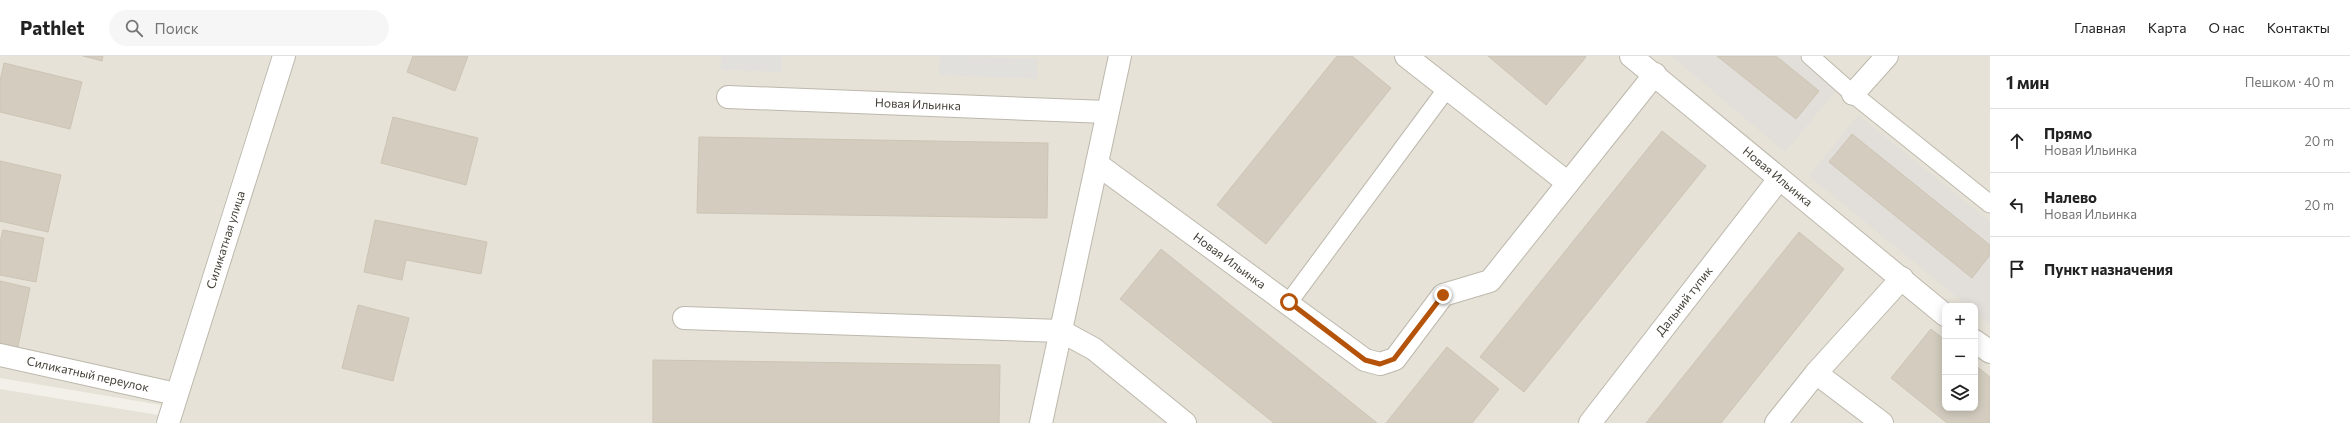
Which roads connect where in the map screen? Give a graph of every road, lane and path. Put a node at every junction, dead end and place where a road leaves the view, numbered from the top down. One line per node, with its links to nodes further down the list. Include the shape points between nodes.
1 (284, 56): 25 (street, Силикатная улица)
2 (1120, 56): 11 (street)
3 (1406, 56): 8 (street)
4 (1631, 56): 7 (street, Новая Ильинка)
5 (1810, 56): 9 (lane)
6 (1887, 56): 9 (street)
7 (1654, 74): 13 (street, Новая Ильинка); 14 (street, Новая Ильинка)
8 (1448, 87): 14 (street); 17 (lane)
9 (1853, 94): 15 (lane)
10 (728, 97): 11 (street, Новая Ильинка)
11 (1108, 112): 12 (street)
12 (1097, 164): 17 (street, Новая Ильинка); 20 (street)
13 (1779, 179): 16 (street, Новая Ильинка); 29 (street, Дальний тупик)
14 (1568, 183): 17 (street, Новая Ильинка, via 1490,280 1443,295 1394,359 1380,364 1365,360)
15 (1990, 204)
16 (1902, 278): 18 (street, Новая Ильинка); 24 (street)
17 (1289, 302)
18 (1942, 312)
19 (684, 318): 20 (street)
20 (1061, 331): 27 (street); 28 (street, via 1094,349)
21 (1978, 342): 22 (street)
22 (1990, 352)
23 (0, 355): 25 (street, Силикатный переулок)
24 (1816, 373): 30 (street); 31 (street)
25 (176, 394): 26 (street, Силикатная улица)
26 (168, 423)
27 (1041, 423)
28 (1185, 423)
29 (1590, 423)
30 (1776, 423)
31 (1882, 423)

